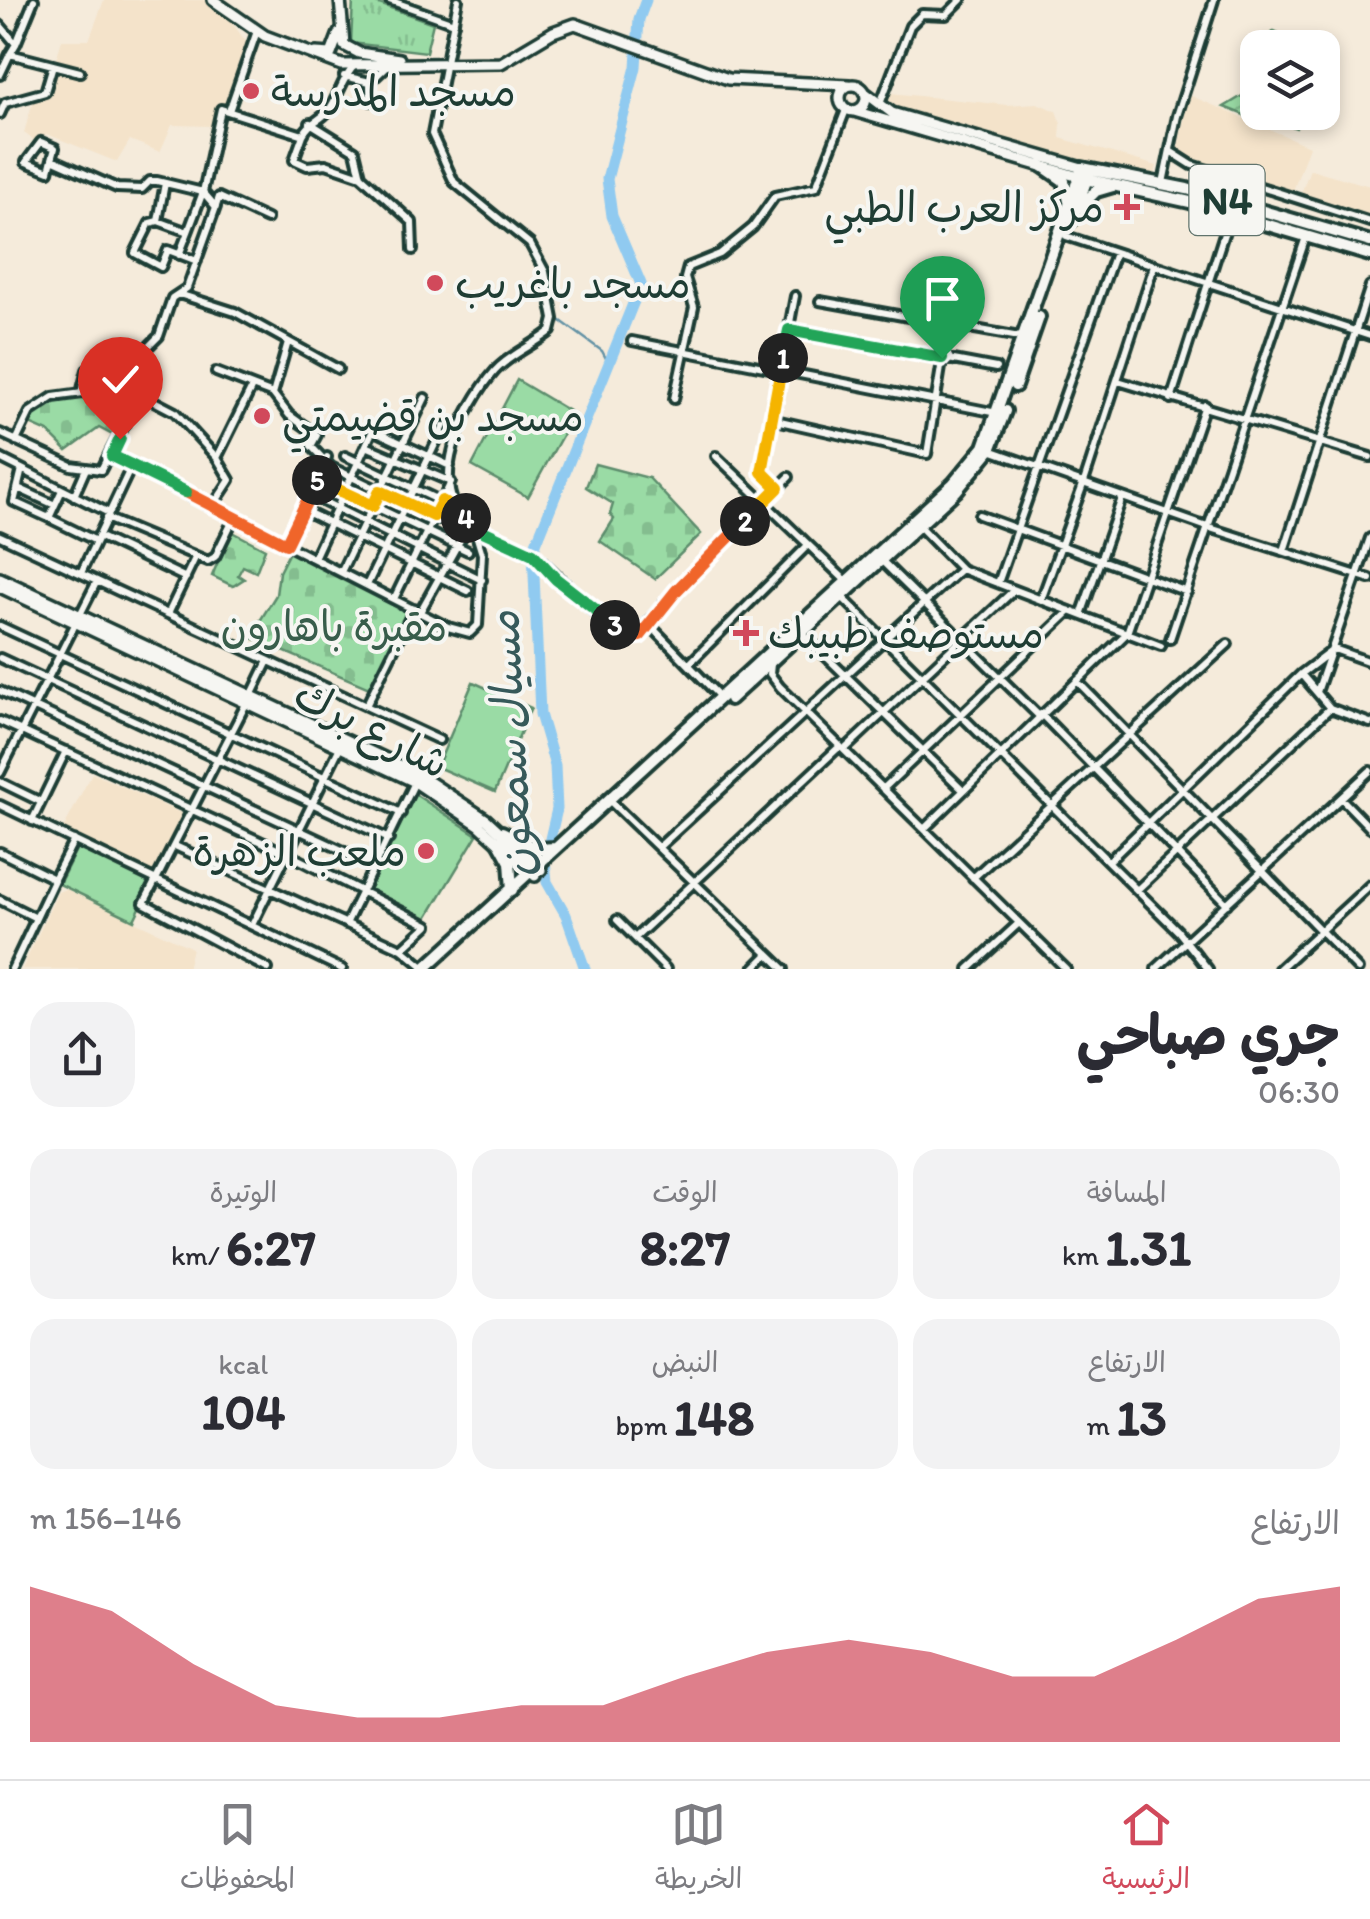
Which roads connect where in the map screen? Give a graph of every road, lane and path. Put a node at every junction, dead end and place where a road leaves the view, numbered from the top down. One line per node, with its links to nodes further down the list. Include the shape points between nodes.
1 (34, 0): 12 (street)
2 (213, 0): 11 (main road)
3 (340, 0): 8 (main road)
4 (389, 0): 9 (street)
5 (458, 0): 9 (street)
6 (961, 0): 28 (street, via 946,15 922,14 910,26)
7 (1214, 0): 34 (street)
8 (341, 12): 13 (main road, via 331,54); 17 (main road, via 350,50)
9 (454, 23): 18 (street)
10 (0, 24): 12 (street)
11 (258, 32): 13 (main road); 30 (street)
12 (16, 44): 14 (street)
13 (298, 50): 15 (main road, via 328,63)
14 (10, 54): 19 (street); 21 (street)
15 (356, 64): 16 (main road); 22 (street)
16 (389, 64): 17 (main road); 23 (street)
17 (426, 64): 18 (main road)
18 (445, 64): 24 (main road, via 501,63 575,24 728,78); 112 (street, via 431,128 442,160 470,198 530,244 545,272 554,319 551,331 498,367 469,404)
19 (53, 65): 20 (street); 31 (street, via 44,92 5,103)
20 (80, 72)
21 (0, 76)
22 (344, 76): 23 (street); 32 (street, via 329,110)
23 (370, 82): 27 (street)
24 (814, 85): 25 (main road); 29 (main road)
25 (849, 86): 26 (main road); 29 (main road, via 842,90)
26 (864, 92): 28 (main road); 29 (main road, via 864,104)
27 (371, 101)
28 (879, 106): 37 (main road)
29 (847, 108): 36 (main road); 74 (street, via 816,187 775,196 753,227 720,254 688,268 684,278 694,307)
30 (229, 112): 33 (street); 42 (street, via 221,109)
31 (0, 114)
32 (309, 122): 33 (street); 38 (street, via 355,151)
33 (303, 135): 38 (street, via 294,160)
34 (1170, 151): 40 (street); 49 (street, via 1192,166)
35 (52, 159): 35 (street, via 55,148 41,142 26,162 50,171); 39 (street, via 117,188)
36 (1041, 165): 37 (main road); 44 (highway, via 1064,181)
37 (1085, 173): 40 (highway, N4); 41 (highway, N4); 44 (highway)
38 (362, 176): 55 (street, via 412,222)
39 (165, 183): 42 (street); 48 (street)
40 (1162, 184): 46 (highway, N4)
41 (1117, 185): 44 (highway); 45 (highway, N4)
42 (203, 192): 43 (street); 51 (street)
43 (216, 207): 47 (street, via 219,197); 59 (street)
44 (1072, 210): 52 (highway); 71 (highway)
45 (1230, 213): 50 (highway, N4); 61 (street)
46 (1286, 216): 50 (highway); 54 (highway, N4)
47 (267, 219)
48 (158, 221): 51 (street); 57 (street, via 135,253 160,267 168,250)
49 (1370, 222)
50 (1282, 229): 53 (highway, N4)
51 (188, 232): 57 (street)
52 (1066, 236): 56 (street); 71 (highway)
53 (1306, 236): 58 (highway, N4); 66 (street)
54 (1370, 242)
55 (414, 250)
56 (1115, 253): 60 (street); 113 (street)
57 (179, 255): 59 (street)
58 (1370, 256)
59 (196, 261): 63 (street, via 187,288)
60 (1154, 266): 61 (street); 81 (street)
61 (1208, 284): 66 (street); 88 (street)
62 (1370, 286): 69 (street)
63 (178, 294): 73 (street, via 235,312); 83 (street)
64 (795, 296): 68 (street)
65 (820, 301): 67 (street)
66 (1282, 308): 69 (street); 93 (street)
67 (948, 324): 71 (street); 75 (street)
68 (789, 330): 75 (street); 78 (street)
69 (1356, 332): 70 (street); 97 (street)
70 (1370, 336)
71 (1028, 339): 91 (highway); 100 (highway)
72 (632, 341): 74 (street)
73 (288, 342): 77 (street); 85 (street)
74 (684, 351): 78 (street); 87 (street)
75 (942, 358): 76 (street); 89 (street)
76 (996, 368)
77 (338, 369)
78 (781, 369): 89 (street); 92 (street)
79 (87, 370): 84 (street)
80 (216, 372): 82 (street)
81 (1118, 381): 88 (street); 122 (street)
82 (252, 386): 85 (street); 107 (street)
83 (128, 387): 84 (street); 101 (street, via 130,412); 107 (street, via 175,412)
84 (81, 393): 96 (street, via 53,397 30,412)
85 (274, 394): 108 (street, via 317,435 312,446)
86 (425, 398): 98 (street)
87 (674, 399)
88 (1170, 399): 90 (street)
89 (935, 400): 91 (street); 92 (street, via 927,454)
90 (1205, 405): 93 (street); 141 (street)
91 (997, 413): 171 (highway, via 984,447)
92 (772, 419): 125 (street, via 762,472)
93 (1246, 419): 97 (street); 152 (street)
94 (444, 426): 103 (street)
95 (0, 434): 96 (street)
96 (16, 441): 115 (street)
97 (1320, 442): 105 (street); 168 (street)
98 (403, 444): 99 (street, via 373,430); 103 (street); 109 (street)
99 (366, 446): 109 (street); 110 (street)
100 (990, 450): 113 (street); 150 (highway)
101 (112, 456): 111 (street); 115 (street, via 101,470)
102 (345, 456): 110 (street)
103 (429, 456): 112 (street); 116 (street)
104 (716, 456): 133 (street)
105 (1370, 457)
106 (0, 458): 114 (street)
107 (217, 458): 136 (street, via 230,480)
108 (327, 458): 118 (street); 120 (street)
109 (395, 460): 116 (street); 117 (street)
110 (358, 462): 117 (street); 118 (street)
111 (132, 465): 136 (street); 143 (street)
112 (450, 466): 121 (street)
113 (1040, 468): 122 (street); 154 (street)
114 (22, 469): 123 (street); 126 (street)
115 (85, 471): 130 (street)
116 (421, 473): 121 (street); 124 (street)
117 (387, 476): 124 (street); 127 (street)
118 (352, 477): 127 (street); 128 (street)
119 (789, 478): 125 (street)
120 (316, 479): 128 (street); 129 (street)
121 (451, 482): 132 (street); 140 (street)
122 (1084, 482): 131 (street); 165 (street)
123 (18, 488): 135 (street); 145 (street, via 14,502)
124 (414, 488): 132 (street); 134 (street)
125 (778, 488): 133 (street)
126 (62, 490): 130 (street); 135 (street)
127 (380, 491): 134 (street); 137 (street)
128 (344, 492): 137 (street); 138 (street)
129 (310, 494): 138 (street); 139 (street)
130 (74, 496): 143 (street)
131 (1122, 498): 141 (street); 172 (street)
132 (442, 501): 140 (street); 144 (street)
133 (764, 502): 163 (street); 202 (street)
134 (406, 503): 144 (street); 147 (street)
135 (55, 504): 145 (street)
136 (214, 506): 146 (street)
137 (373, 506): 147 (street); 148 (street)
138 (337, 508): 148 (street); 149 (street)
139 (302, 510): 149 (street); 161 (street)
140 (463, 514): 151 (street); 155 (street)
141 (1169, 514): 152 (street); 180 (street)
142 (980, 515): 154 (street)
143 (107, 516): 159 (street); 169 (street)
144 (434, 516): 153 (street); 155 (street)
145 (48, 518): 159 (street)
146 (234, 518): 161 (street); 169 (street, via 212,560)
147 (399, 518): 153 (street); 156 (street)
148 (365, 522): 156 (street); 158 (street)
149 (330, 523): 158 (street); 170 (street)
150 (919, 526): 171 (highway); 175 (street)
151 (473, 527): 184 (street); 202 (street, via 533,554 631,637)
152 (1210, 528): 168 (street); 192 (street)
153 (427, 531): 162 (street); 164 (street)
154 (1017, 531): 165 (street); 187 (street)
155 (464, 532): 162 (street)
156 (392, 534): 164 (street); 166 (street)
157 (0, 536): 177 (street)
158 (358, 537): 166 (street); 176 (street)
159 (97, 538): 177 (street); 182 (street)
160 (1370, 538): 178 (street)
161 (286, 544): 170 (street)
162 (456, 545): 167 (street); 173 (street)
163 (808, 545): 186 (street); 217 (street)
164 (419, 548): 173 (street); 174 (street)
165 (1060, 548): 172 (street); 195 (street)
166 (384, 550): 174 (street); 188 (street)
167 (468, 551)
168 (1284, 551): 178 (street)
169 (196, 558): 182 (street)
170 (314, 558): 176 (street)
171 (878, 558): 186 (highway); 193 (highway); 196 (street)
172 (1100, 560): 180 (street); 200 (street)
173 (446, 561): 179 (street); 184 (street)
174 (411, 563): 179 (street); 194 (street)
175 (961, 569): 187 (street); 196 (street)
176 (341, 572): 188 (street)
177 (81, 573): 185 (street)
178 (1358, 575): 183 (street); 211 (street)
179 (438, 576): 191 (street); 197 (street)
180 (1147, 577): 192 (street); 204 (street)
181 (0, 578): 201 (main road, شارع برك)
182 (186, 578): 199 (street)
183 (1370, 579)
184 (482, 580): 197 (street, via 478,625 470,634)
185 (98, 581): 199 (street); 201 (street)
186 (846, 581): 229 (highway)
187 (998, 583): 190 (street)
188 (367, 586): 194 (street)
189 (0, 587): 201 (main road, شارع برك)
190 (1014, 590): 195 (street); 208 (street)
191 (468, 591)
192 (1187, 592): 206 (street)
193 (841, 596): 205 (highway); 207 (street)
194 (394, 599): 197 (street)
195 (1041, 600): 198 (street)
196 (924, 603): 207 (street); 208 (street)
197 (417, 611): 230 (street)
198 (1070, 611): 200 (street); 221 (street)
199 (168, 614): 214 (street)
200 (1081, 615): 204 (street)
201 (78, 618): 212 (street); 228 (main road, شارع برك)
202 (649, 624): 217 (street)
203 (0, 626): 212 (street)
204 (1128, 633): 210 (street); 223 (street)
205 (803, 634): 215 (highway); 218 (street)
206 (1170, 638)
207 (884, 639): 218 (street); 220 (street)
208 (961, 640): 220 (street); 221 (street)
209 (1228, 644): 240 (street)
210 (1161, 646)
211 (1334, 649): 216 (street); 219 (street); 227 (street)
212 (60, 654): 222 (street); 241 (street)
213 (0, 658): 222 (street)
214 (268, 660): 228 (street); 230 (street)
215 (772, 661): 224 (highway); 225 (street, via 768,670)
216 (1370, 662)
217 (689, 664): 229 (street)
218 (846, 674): 233 (street); 234 (street)
219 (1302, 674): 227 (street); 258 (street)
220 (922, 676): 234 (street); 235 (street)
221 (1000, 678): 235 (street); 236 (street)
222 (47, 680): 231 (street); 248 (street)
223 (1077, 681): 236 (street); 240 (street)
224 (746, 684): 225 (street, via 758,679); 261 (highway)
225 (780, 688): 233 (street)
226 (0, 691): 231 (street)
227 (1317, 692): 232 (street)
228 (249, 698): 241 (street); 243 (main road, شارع برك); 273 (main road, شارع برك, via 416,773)
229 (721, 698): 261 (highway)
230 (366, 706): 242 (street)
231 (34, 707): 239 (street); 255 (street)
232 (1330, 708): 238 (street); 267 (street)
233 (805, 712): 244 (street); 277 (street)
234 (884, 712): 244 (street); 245 (street)
235 (961, 715): 245 (street); 247 (street)
236 (1040, 715): 247 (street); 249 (street)
237 (0, 720): 239 (street)
238 (1370, 724)
239 (22, 731): 246 (street); 251 (street)
240 (1129, 734): 249 (street); 258 (street)
241 (232, 735): 248 (street); 252 (street)
242 (440, 740)
243 (340, 746): 252 (street); 254 (main road, شارع برك)
244 (842, 748): 256 (street); 289 (street)
245 (924, 751): 256 (street); 257 (street)
246 (66, 752): 260 (street); 265 (street)
247 (1000, 753): 257 (street); 263 (street)
248 (220, 760): 255 (street); 262 (street)
249 (1092, 767): 263 (street); 269 (street)
250 (1370, 771): 259 (street)
251 (0, 773)
252 (326, 778): 262 (street); 266 (street)
253 (0, 782): 260 (street)
254 (415, 782): 266 (street); 273 (main road, شارع برك)
255 (207, 788): 265 (street); 272 (street)
256 (884, 789): 271 (street)
257 (963, 790): 271 (street)
258 (1183, 790): 267 (street); 269 (street)
259 (1341, 798): 270 (street); 284 (street)
260 (42, 802): 268 (street)
261 (611, 802): 277 (street); 278 (highway); 285 (highway)
262 (314, 804): 272 (street); 274 (street)
263 (1052, 804): 282 (street); 286 (street)
264 (0, 806): 268 (street)
265 (194, 812): 276 (street); 281 (street)
266 (401, 812): 274 (street)
267 (1212, 819): 280 (street); 284 (street)
268 (32, 820): 275 (street)
269 (1148, 824): 280 (street); 282 (street)
270 (1370, 828)
271 (924, 829): 286 (street)
272 (301, 832): 281 (street); 283 (street)
273 (500, 837): 278 (highway); 285 (main road, شارع برك); 292 (highway)
274 (388, 839): 283 (street)
275 (74, 840): 287 (street); 288 (street)
276 (175, 846): 288 (street); 291 (street)
277 (659, 847): 289 (street)
278 (558, 848): 285 (highway)
279 (0, 852): 287 (street)
280 (1176, 853): 293 (street); 296 (street)
281 (290, 855): 291 (street); 294 (street)
282 (1109, 862): 293 (street)
283 (376, 866): 294 (street)
284 (1262, 870): 296 (street); 302 (street)
285 (536, 871): 292 (highway); 311 (highway)
286 (973, 878): 299 (street)
287 (54, 879): 297 (street)
288 (157, 879): 300 (street); 309 (street, via 144,903)
289 (696, 882): 303 (street); 306 (street)
290 (1370, 885): 302 (street)
291 (271, 890): 300 (street); 301 (street)
292 (512, 890): 307 (highway)
293 (1137, 890): 304 (street)
294 (362, 893): 301 (street); 305 (street, via 428,925)
295 (0, 900): 297 (street)
296 (1227, 904): 304 (street)
297 (36, 918): 308 (street)
298 (617, 920): 303 (street)
299 (1018, 923): 315 (street); 316 (street)
300 (254, 924): 310 (street)
301 (346, 924): 305 (street)
302 (1321, 930): 319 (street); 320 (street)
303 (635, 938): 312 (street)
304 (1186, 942): 317 (street); 318 (street)
305 (402, 949): 307 (street)
306 (768, 954): 313 (street); 314 (street)
307 (424, 968)
308 (12, 969)
309 (268, 969)
310 (342, 969)
311 (433, 969)
312 (666, 969)
313 (752, 969)
314 (784, 969)
315 (969, 969)
316 (1066, 969)
317 (1156, 969)
318 (1208, 969)
319 (1279, 969)
320 (1358, 969)

